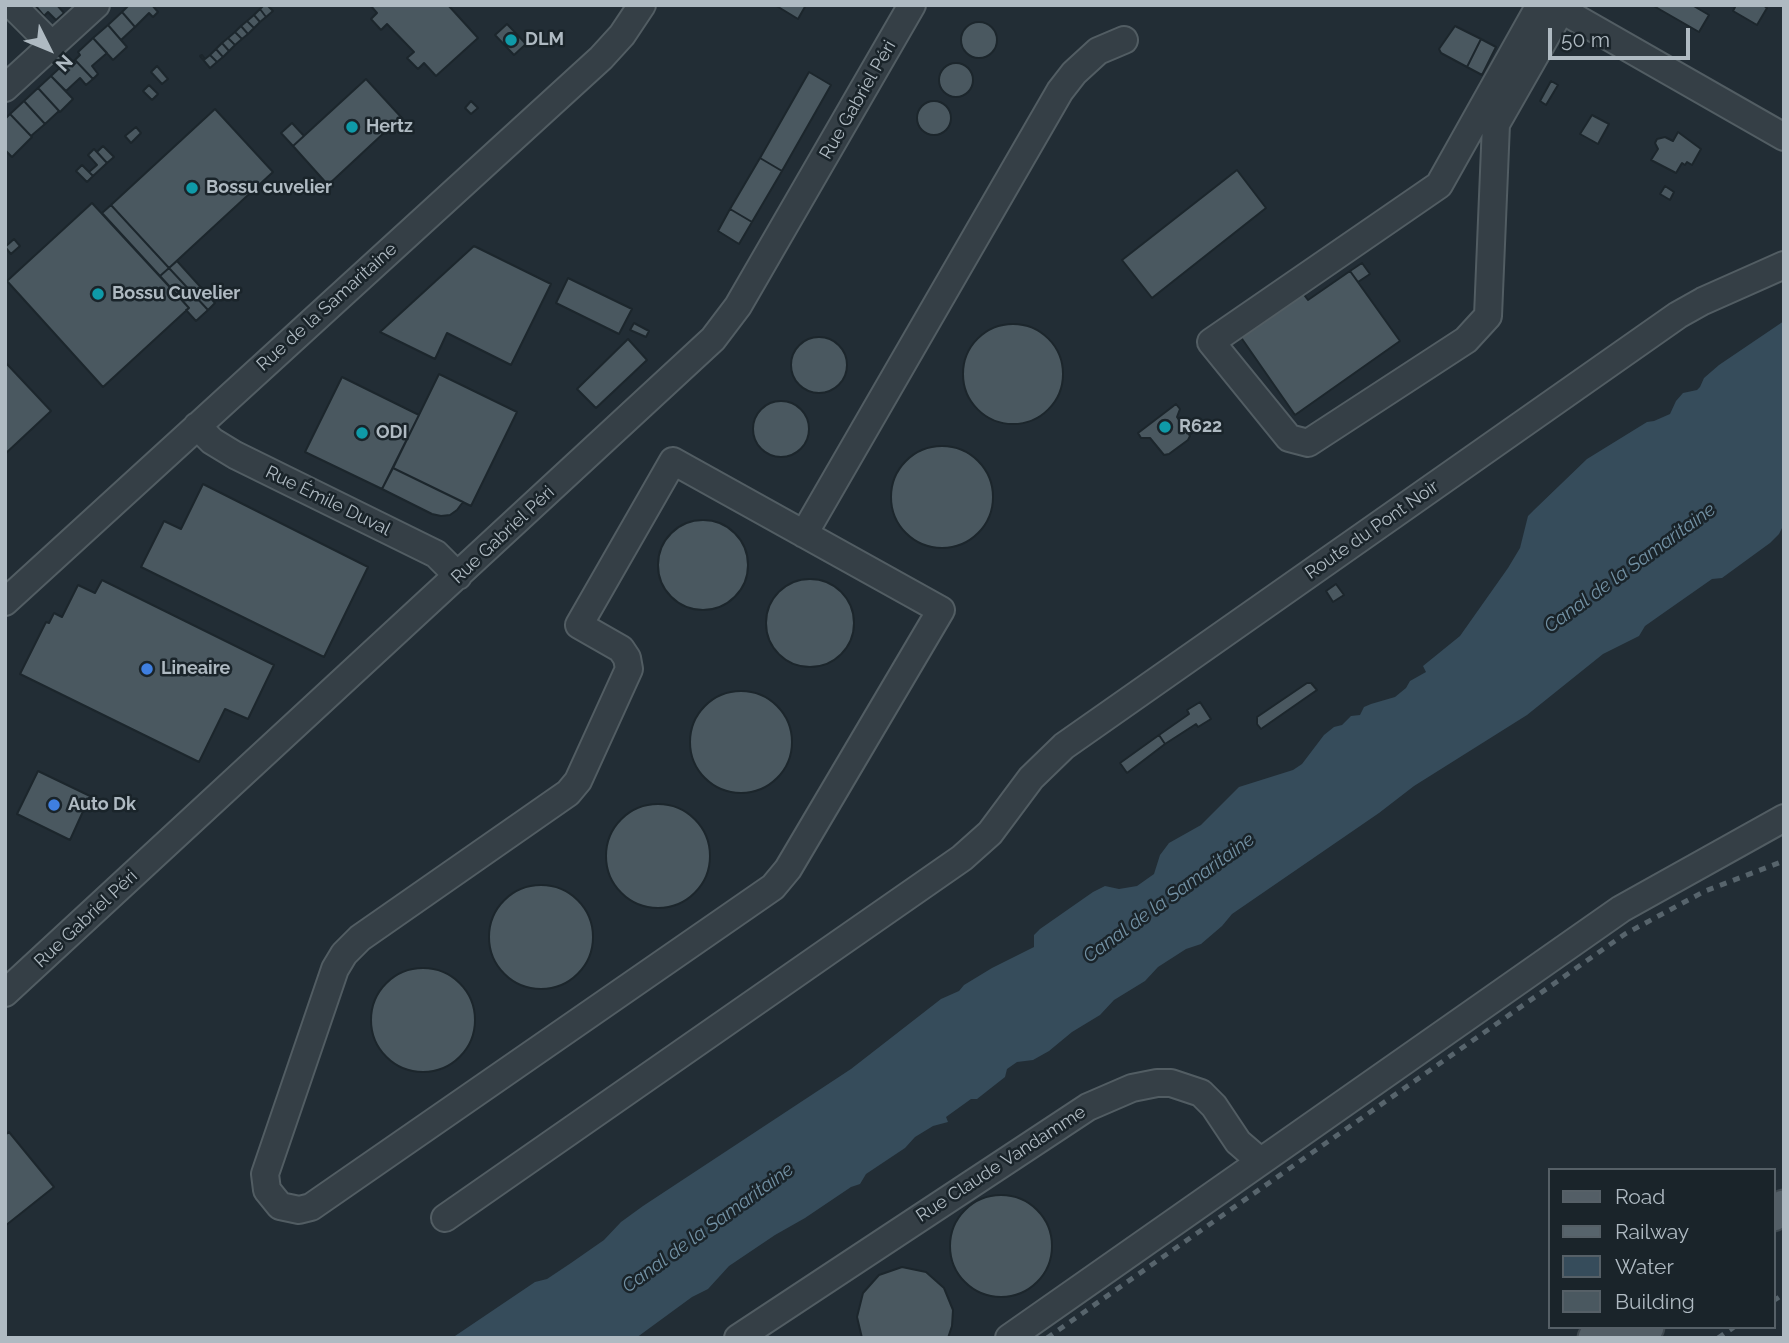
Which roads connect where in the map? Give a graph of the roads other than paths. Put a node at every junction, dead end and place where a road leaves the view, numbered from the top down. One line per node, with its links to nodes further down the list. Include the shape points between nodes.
1 (12, 5): 7 (street)
2 (96, 5): 7 (street)
3 (642, 5): 11 (street, Rue de la Samaritaine, via 601,58)
4 (912, 5): 13 (street, Rue Gabriel Péri, via 727,323)
5 (1551, 7): 5 (street, via 1439,185 1211,342 1289,438 1308,443 1466,340 1488,316 1496,124); 9 (street)
6 (1125, 40): 12 (street, via 1098,51 1060,91)
7 (52, 45): 8 (street)
8 (5, 88)
9 (1784, 137)
10 (1784, 265): 18 (street, Route du Pont Noir, via 1678,315 1064,746 1031,778 990,833 951,866)
11 (197, 425): 13 (street, Rue Émile Duval, via 226,450 436,554); 14 (street, Rue de la Samaritaine)
12 (804, 534): 12 (street, via 673,461 579,625 621,649 629,669 578,781 568,793 360,938 344,954 265,1174 267,1190 280,1206 299,1210 317,1203 778,882 941,610)
13 (458, 576): 16 (street, Rue Gabriel Péri)
14 (5, 603)
15 (1784, 818): 17 (street, via 1622,909)
16 (5, 993)
17 (1260, 1161): 19 (street, Rue Claude Vandamme, via 1238,1142 1201,1093 1171,1083 1132,1088 1088,1107); 20 (street)
18 (445, 1217)
19 (738, 1338)
20 (1009, 1338)

